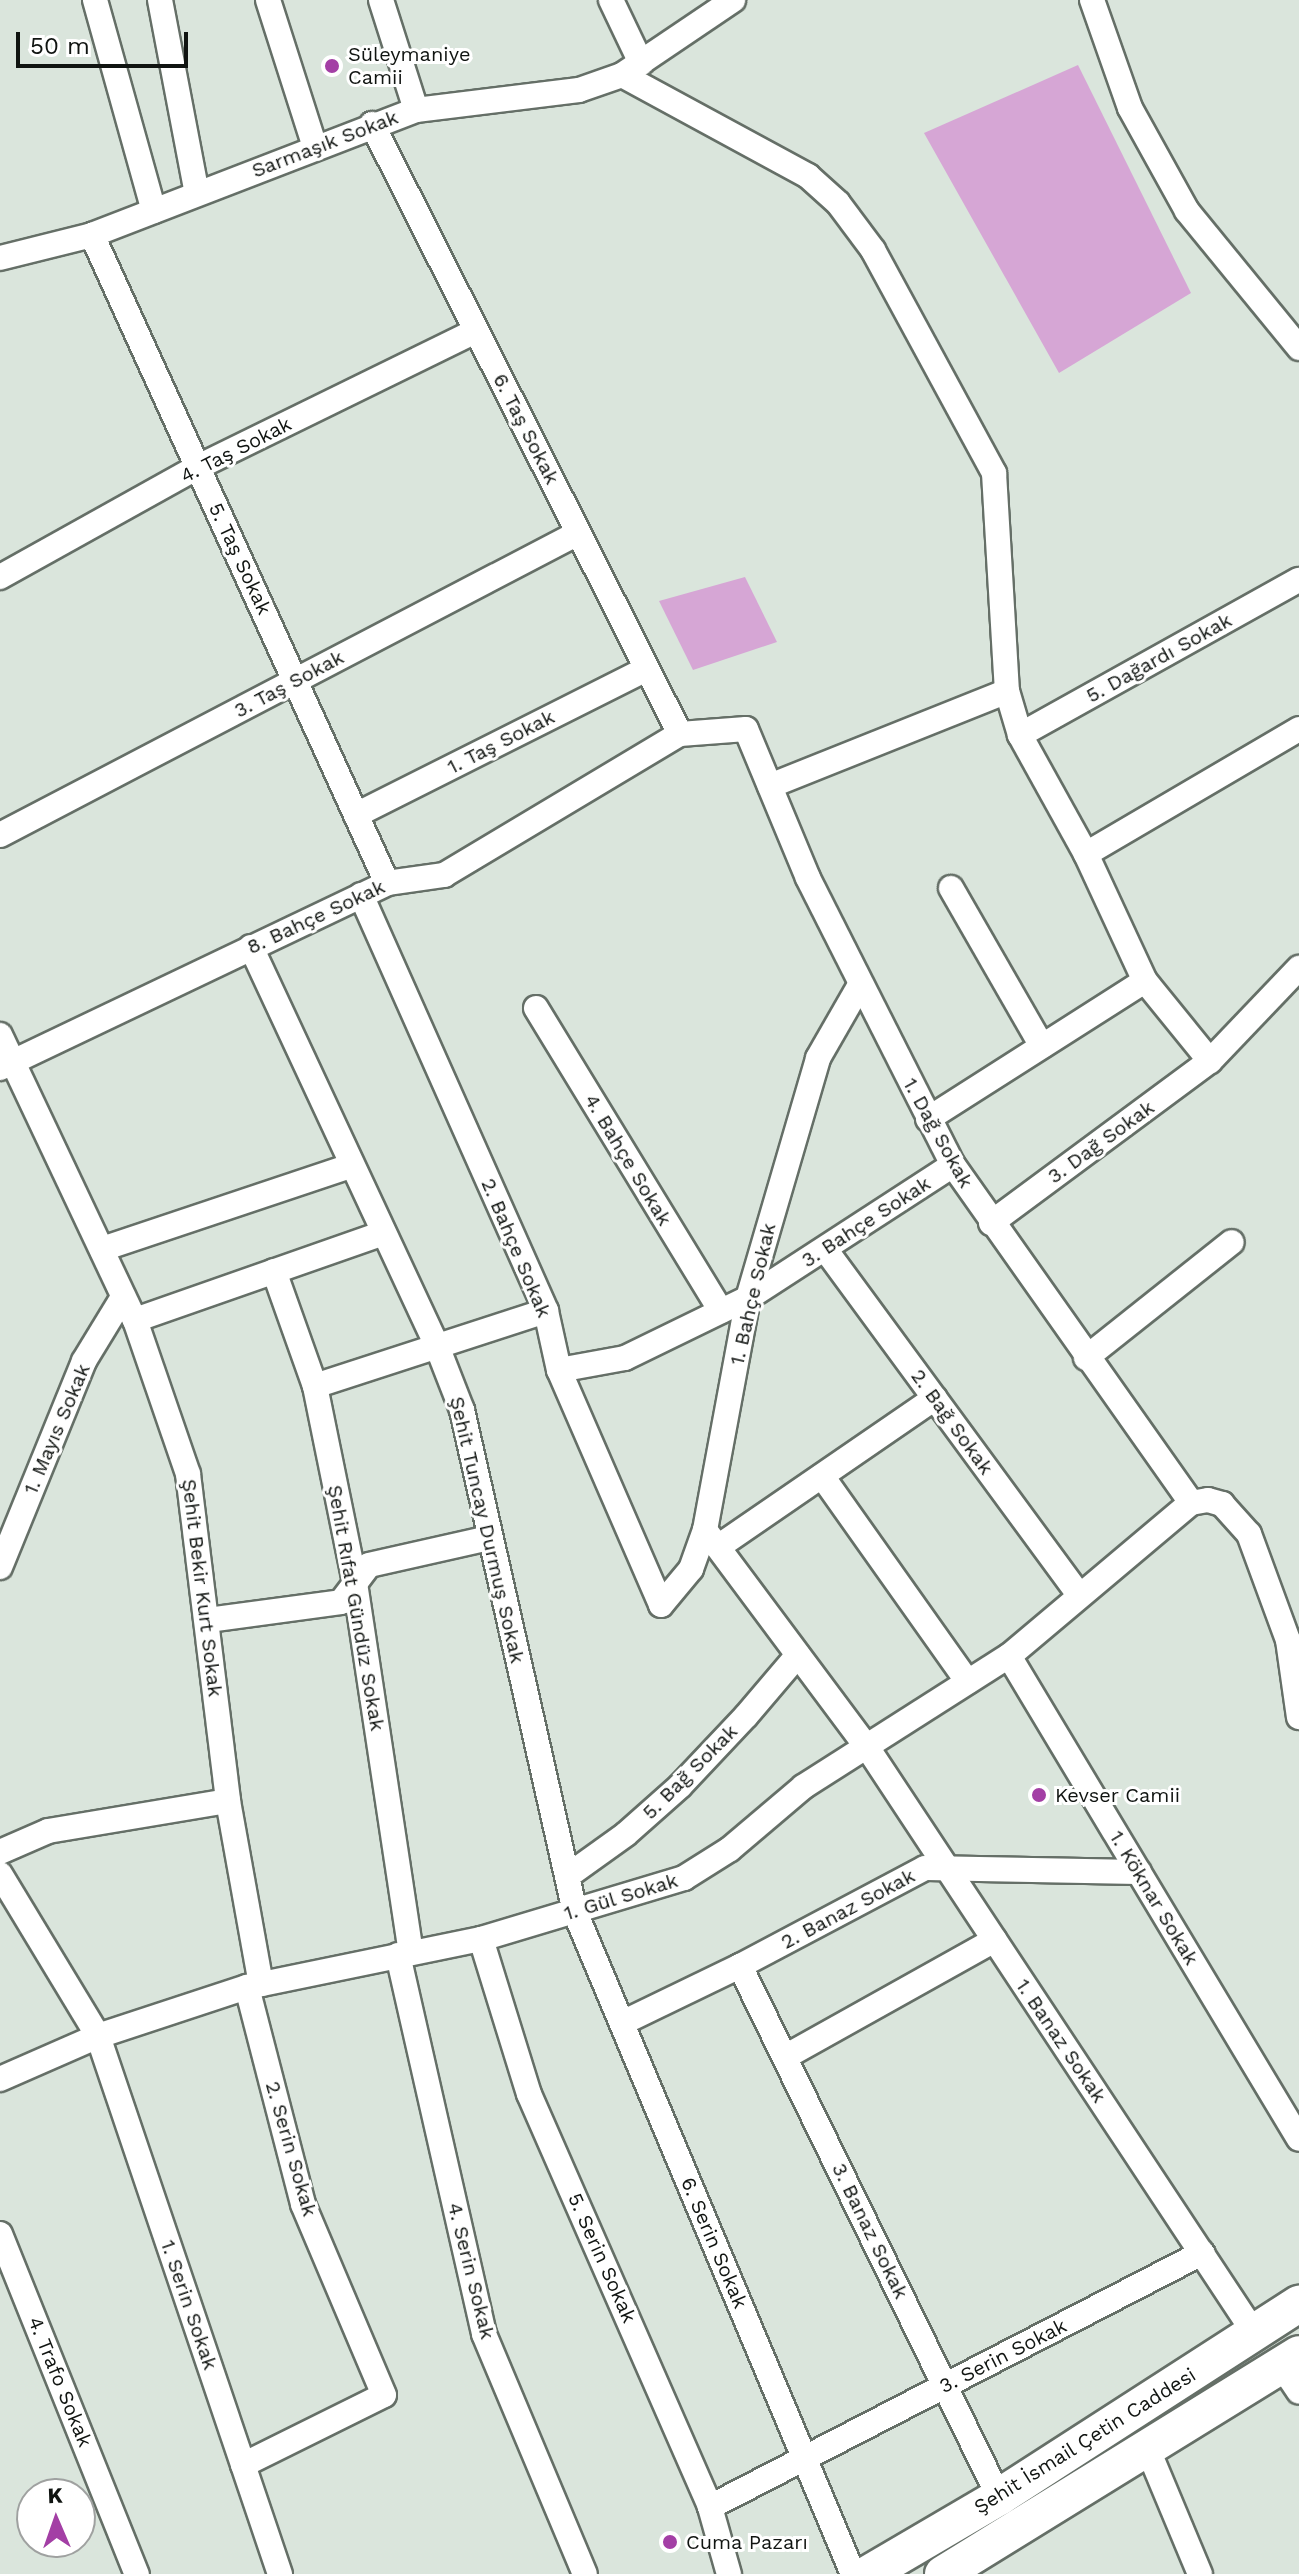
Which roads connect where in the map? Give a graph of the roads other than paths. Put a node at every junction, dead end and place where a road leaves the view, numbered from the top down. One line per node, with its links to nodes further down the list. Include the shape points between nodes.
1 (95, 0): 13 (street)
2 (160, 0): 12 (street)
3 (268, 0): 11 (street)
4 (381, 0): 9 (street)
5 (611, 0): 8 (street)
6 (733, 0): 8 (street, Sarmaşık Sokak)
7 (1092, 0): 17 (street, via 1130,108 1187,211)
8 (632, 69): 9 (street, Sarmaşık Sokak, via 579,90); 24 (street, via 808,176 838,203 873,250 994,473)
9 (416, 110): 10 (street, Sarmaşık Sokak)
10 (372, 124): 11 (street, Sarmaşık Sokak); 16 (street, 6. Taş Sokak)
11 (315, 147): 12 (street, Sarmaşık Sokak)
12 (197, 194): 13 (street, Sarmaşık Sokak)
13 (154, 211): 14 (street, Sarmaşık Sokak)
14 (92, 235): 15 (street, Sarmaşık Sokak); 18 (street, 5. Taş Sokak)
15 (0, 258)
16 (476, 331): 18 (street, 4. Taş Sokak); 19 (street, 6. Taş Sokak)
17 (1299, 348)
18 (198, 467): 20 (street, 4. Taş Sokak); 23 (street, 5. Taş Sokak)
19 (578, 533): 22 (street, 6. Taş Sokak); 23 (street, 3. Taş Sokak)
20 (0, 577)
21 (1299, 580): 28 (street, 5. Dağardı Sokak)
22 (646, 669): 27 (street, 6. Taş Sokak); 30 (street, 1. Taş Sokak)
23 (295, 681): 30 (street, 5. Taş Sokak); 31 (street, 3. Taş Sokak)
24 (1007, 691): 28 (street); 29 (street)
25 (746, 729): 27 (street, 8. Bahçe Sokak); 29 (street, 1. Dağ Sokak)
26 (1299, 729): 32 (street)
27 (680, 734): 33 (street, 8. Bahçe Sokak, via 444,875)
28 (1020, 735): 32 (street)
29 (770, 786): 39 (street, 1. Dağ Sokak)
30 (356, 815): 33 (street, 5. Taş Sokak)
31 (0, 835)
32 (1086, 854): 38 (street)
33 (387, 883): 35 (street, 8. Bahçe Sokak)
34 (951, 888): 42 (street)
35 (361, 895): 36 (street, 8. Bahçe Sokak); 56 (street, 2. Bahçe Sokak)
36 (251, 947): 44 (street, 8. Bahçe Sokak); 47 (street, Şehit Tuncay Durmuş Sokak)
37 (1299, 968): 43 (street, 3. Dağ Sokak)
38 (1145, 981): 42 (street); 43 (street)
39 (860, 985): 45 (street, 1. Dağ Sokak); 55 (street, 1. Bahçe Sokak, via 818,1058)
40 (536, 1008): 57 (street, 4. Bahçe Sokak)
41 (0, 1035): 44 (street, Şehit Bekir Kurt Sokak)
42 (1042, 1046): 45 (street)
43 (1210, 1061): 48 (street, 3. Dağ Sokak)
44 (7, 1063): 51 (street, Şehit Bekir Kurt Sokak)
45 (928, 1119): 46 (street, 1. Dağ Sokak)
46 (953, 1165): 48 (street, 1. Dağ Sokak); 52 (street, 3. Bahçe Sokak)
47 (350, 1166): 49 (street, Şehit Tuncay Durmuş Sokak); 51 (street)
48 (991, 1223): 60 (street, 1. Dağ Sokak)
49 (383, 1233): 53 (street); 59 (street, Şehit Tuncay Durmuş Sokak)
50 (1232, 1242): 60 (street)
51 (102, 1249): 54 (street, Şehit Bekir Kurt Sokak)
52 (825, 1249): 55 (street, 3. Bahçe Sokak); 63 (street, 2. Bağ Sokak)
53 (274, 1271): 58 (street); 62 (street, Şehit Rıfat Gündüz Sokak)
54 (123, 1297): 58 (street, Şehit Bekir Kurt Sokak); 68 (street, 1. Mayıs Sokak, via 84,1361)
55 (748, 1298): 57 (street, 3. Bahçe Sokak); 67 (street, 1. Bahçe Sokak)
56 (546, 1311): 59 (street); 61 (street, 2. Bahçe Sokak)
57 (721, 1311): 61 (street, 3. Bahçe Sokak, via 625,1358)
58 (135, 1320): 72 (street, Şehit Bekir Kurt Sokak, via 188,1474)
59 (437, 1346): 62 (street); 66 (street, Şehit Tuncay Durmuş Sokak, via 462,1410)
60 (1086, 1358): 65 (street, 1. Dağ Sokak)
61 (559, 1370): 71 (street, 2. Bahçe Sokak)
62 (315, 1386): 69 (street, Şehit Rıfat Gündüz Sokak)
63 (935, 1398): 64 (street); 70 (street, 2. Bağ Sokak)
64 (822, 1476): 67 (street); 76 (street)
65 (1191, 1503): 70 (street, 1. Gül Sokak); 73 (street, via 1222,1504 1249,1534)
66 (489, 1538): 69 (street, via 369,1565); 84 (street, Şehit Tuncay Durmuş Sokak)
67 (712, 1539): 71 (street, 1. Bahçe Sokak); 74 (street, 1. Banaz Sokak)
68 (0, 1567)
69 (355, 1583): 72 (street, via 341,1602); 88 (street, Şehit Rıfat Gündüz Sokak)
70 (1079, 1595): 75 (street, 1. Gül Sokak)
71 (661, 1605)
72 (208, 1620): 79 (street, Şehit Bekir Kurt Sokak)
73 (1294, 1640): 77 (street)
74 (798, 1655): 78 (street, 1. Banaz Sokak); 84 (street, 5. Bağ Sokak, via 680,1786)
75 (1009, 1656): 76 (street, 1. Gül Sokak); 82 (street, 1. Köknar Sokak)
76 (968, 1682): 78 (street, 1. Gül Sokak)
77 (1299, 1717)
78 (867, 1747): 81 (street, 1. Banaz Sokak); 85 (street, 1. Gül Sokak, via 803,1787 730,1849 684,1878)
79 (228, 1801): 80 (street, via 48,1831); 90 (street, Şehit Bekir Kurt Sokak)
80 (0, 1852)
81 (948, 1870): 82 (street, 2. Banaz Sokak); 87 (street, 1. Banaz Sokak); 89 (street, 2. Banaz Sokak, via 925,1868)
82 (1139, 1872): 95 (street, 1. Köknar Sokak)
83 (0, 1874): 92 (street, 1. Serin Sokak)
84 (569, 1875): 85 (street, Şehit Tuncay Durmuş Sokak)
85 (575, 1912): 86 (street, 1. Gül Sokak); 91 (street, 6. Serin Sokak)
86 (481, 1939): 88 (street, 1. Gül Sokak); 105 (street, 5. Serin Sokak, via 529,2094)
87 (994, 1940): 93 (street); 97 (street, 1. Banaz Sokak)
88 (404, 1953): 90 (street, 1. Gül Sokak); 109 (street, 4. Serin Sokak, via 484,2334)
89 (740, 1966): 91 (street, 2. Banaz Sokak); 93 (street, 3. Banaz Sokak)
90 (254, 1985): 92 (street, 1. Gül Sokak); 104 (street, 2. Serin Sokak, via 303,2204 384,2395)
91 (622, 2023): 103 (street, 6. Serin Sokak)
92 (98, 2036): 94 (street, 1. Gül Sokak); 104 (street, 1. Serin Sokak)
93 (785, 2057): 101 (street, 3. Banaz Sokak)
94 (0, 2079)
95 (1299, 2139)
96 (0, 2234): 107 (street, 4. Trafo Sokak)
97 (1202, 2253): 99 (street, 1. Banaz Sokak); 101 (street, 3. Serin Sokak)
98 (1299, 2304): 99 (street, Şehit İsmail Çetin Caddesi)
99 (1255, 2334): 106 (street, Şehit İsmail Çetin Caddesi)
100 (1293, 2370): 102 (street, Şehit İsmail Çetin Caddesi)
101 (945, 2386): 103 (street, 3. Serin Sokak); 106 (street, 3. Banaz Sokak)
102 (1146, 2445): 106 (street, Şehit İsmail Çetin Caddesi); 114 (street)
103 (804, 2459): 105 (street, 3. Serin Sokak); 111 (street, 6. Serin Sokak)
104 (243, 2465): 108 (street, 1. Serin Sokak)
105 (710, 2507): 110 (street, 5. Serin Sokak)
106 (1009, 2511): 112 (street, Şehit İsmail Çetin Caddesi); 113 (street, Şehit İsmail Çetin Caddesi)
107 (137, 2574)
108 (280, 2574)
109 (585, 2574)
110 (729, 2574)
111 (853, 2574)
112 (868, 2574)
113 (943, 2574)
114 (1200, 2574)

